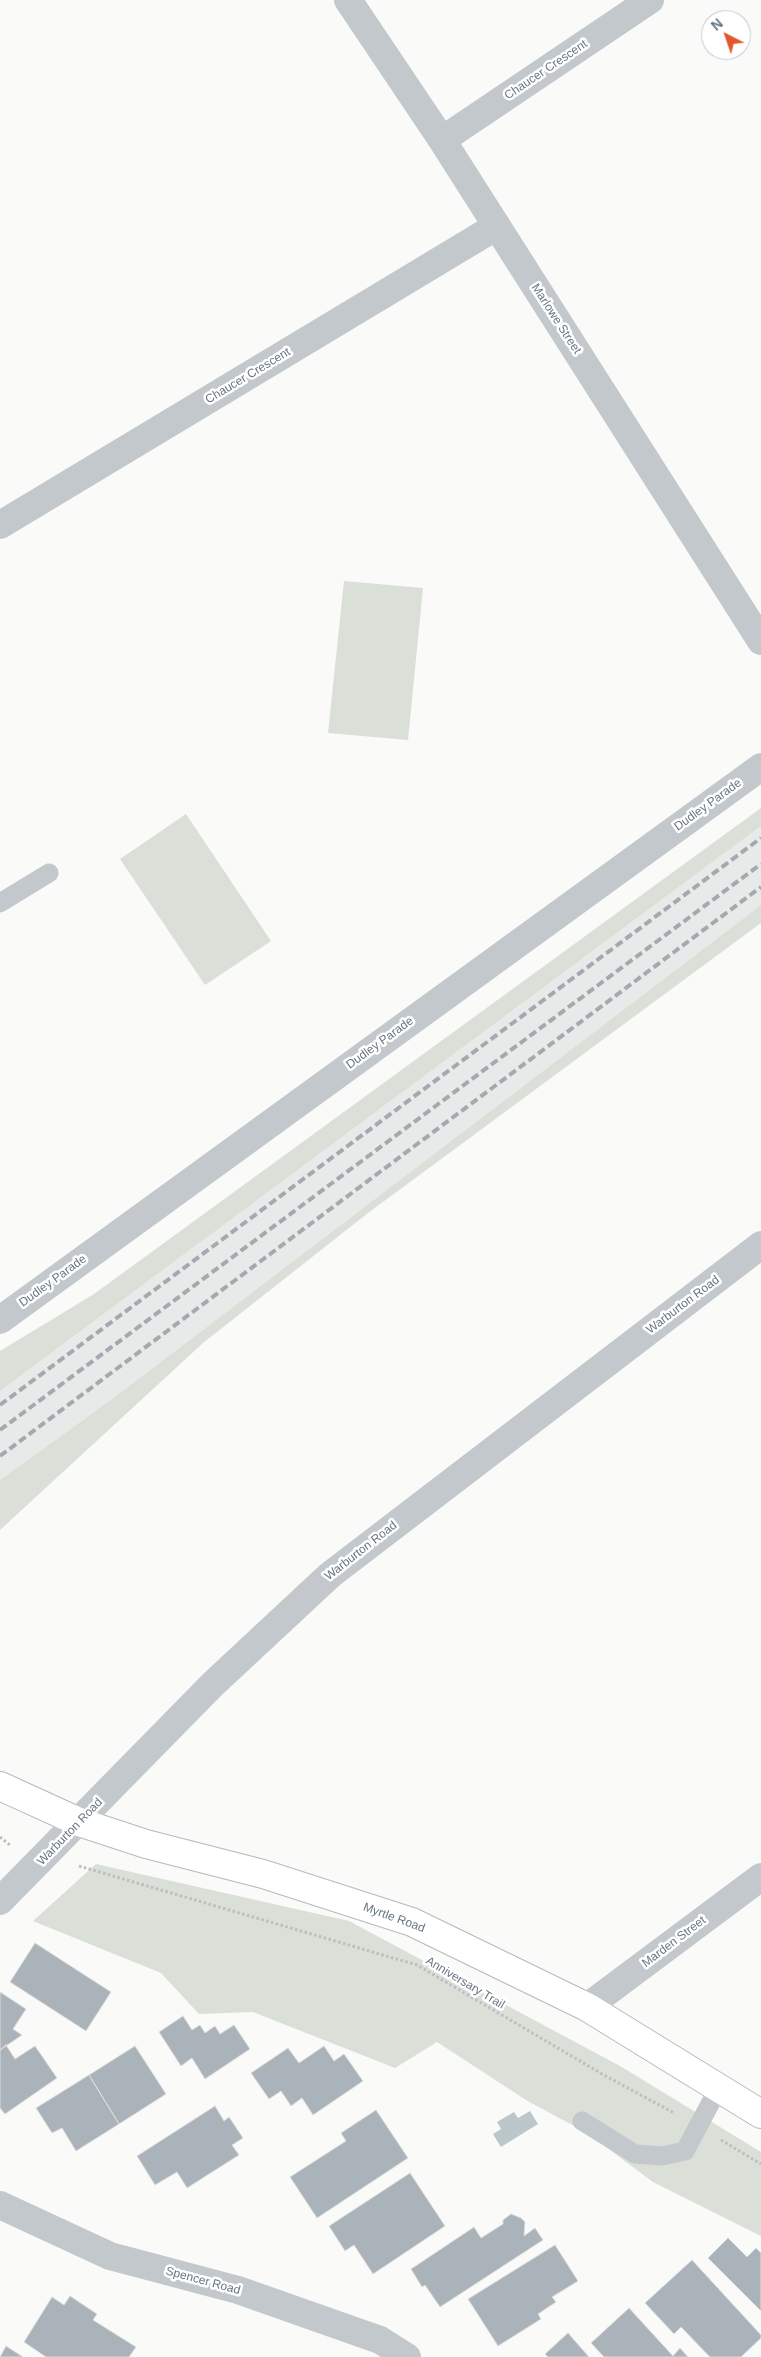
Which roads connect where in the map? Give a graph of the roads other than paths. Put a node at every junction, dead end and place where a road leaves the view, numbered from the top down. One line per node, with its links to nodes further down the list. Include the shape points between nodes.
1 (348, 0): 3 (street, Marlowe Street)
2 (650, 0): 3 (street, Chaucer Crescent)
3 (442, 140): 4 (street, Marlowe Street)
4 (497, 226): 5 (street, Chaucer Crescent); 6 (street, Marlowe Street)
5 (0, 525)
6 (761, 641)
7 (761, 767): 11 (street, Dudley Parade)
8 (49, 873): 9 (lane)
9 (0, 903)
10 (761, 1245): 13 (street, Warburton Road, via 330,1574 214,1684)
11 (0, 1320)
12 (0, 1786): 13 (street, Myrtle Road)
13 (79, 1822): 15 (street, Warburton Road); 16 (street, Myrtle Road, via 146,1844 263,1874 412,1922)
14 (761, 1877): 16 (street, Marden Street)
15 (0, 1901)
16 (587, 2007): 17 (street, Myrtle Road)
17 (719, 2087): 18 (street, Myrtle Road); 19 (lane, via 685,2151 662,2156 634,2154)
18 (761, 2114)
19 (582, 2121)
20 (0, 2205): 21 (street, Spencer Road, via 110,2256 238,2290 380,2340)
21 (407, 2357)

